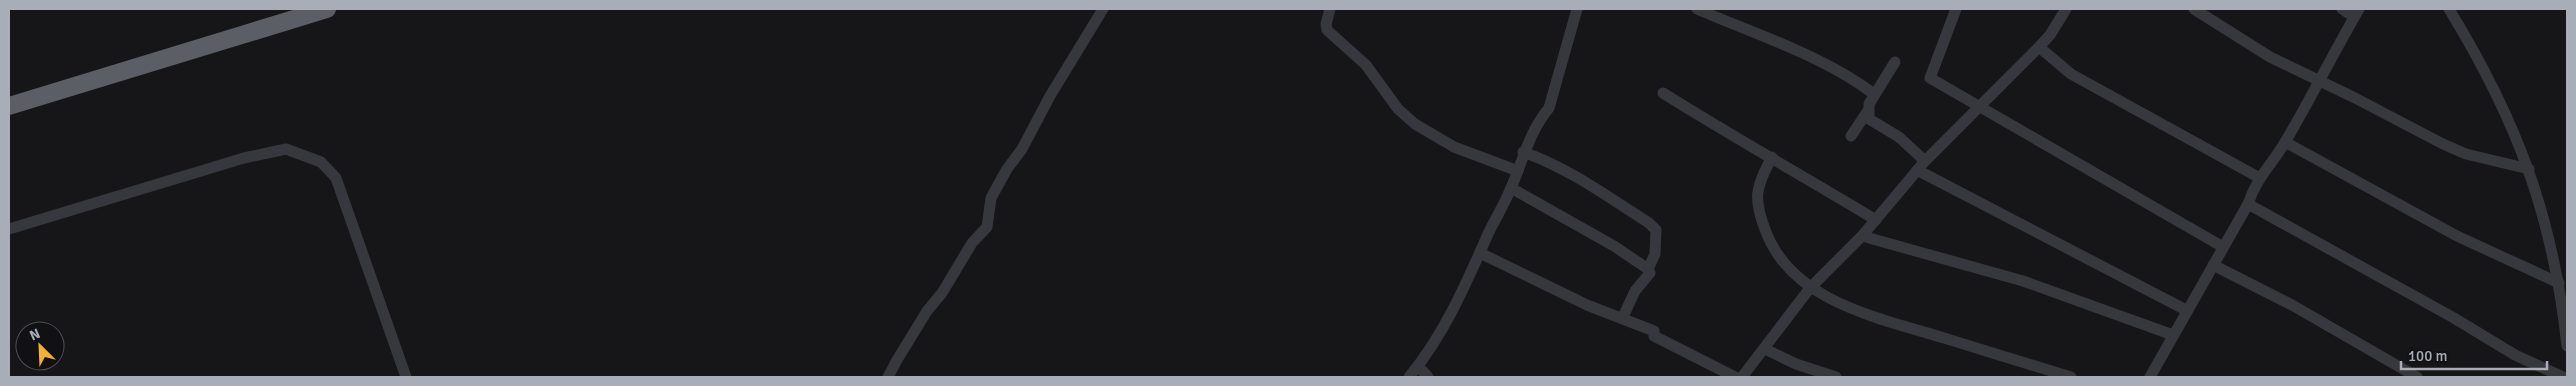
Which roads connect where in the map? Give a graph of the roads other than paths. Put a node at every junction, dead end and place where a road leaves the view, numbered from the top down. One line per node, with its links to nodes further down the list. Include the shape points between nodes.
1 (328, 9): 17 (highway)
2 (1103, 9): 47 (street, via 991,198 987,227 972,243 942,293 927,311)
3 (1330, 9): 26 (street, via 1326,24 1328,30 1366,65 1398,109 1415,124 1454,147)
4 (1577, 9): 22 (street, via 1549,108 1538,120)
5 (1697, 9): 16 (street, via 1809,56)
6 (1956, 9): 18 (street, via 1930,78)
7 (2066, 9): 12 (street)
8 (2194, 9): 14 (street, via 2270,57)
9 (2342, 9): 11 (street)
10 (2449, 9): 25 (street, via 2497,97)
11 (2356, 13): 14 (street)
12 (2039, 47): 18 (street); 28 (street, via 2071,74)
13 (1895, 62): 16 (street)
14 (2320, 82): 21 (street); 25 (street, via 2466,154)
15 (1663, 93): 23 (street, via 1712,125)
16 (1874, 94): 19 (street)
17 (9, 106)
18 (1980, 108): 24 (street); 34 (street)
19 (1867, 112): 20 (street); 24 (street, via 1869,119 1899,137)
20 (1852, 136)
21 (2285, 142): 28 (street, via 2272,164); 38 (street, via 2457,236)
22 (1523, 152): 26 (street); 37 (street, via 1555,164 1649,223 1656,230 1655,254)
23 (1772, 157): 31 (street); 39 (street, via 1759,181 1756,196 1759,213 1781,262)
24 (1925, 161): 27 (street)
25 (2529, 169): 38 (street, via 2549,235)
26 (1518, 170): 29 (street)
27 (1917, 170): 31 (street); 40 (street)
28 (2258, 177): 30 (street)
29 (1511, 188): 35 (street); 37 (street)
30 (2248, 204): 34 (street); 56 (street, via 2515,355)
31 (1876, 220): 33 (street)
32 (9, 229): 46 (street, via 244,158 286,149 320,162 336,178)
33 (1862, 236): 39 (street); 42 (street, via 2023,281)
34 (2223, 247): 36 (street)
35 (1480, 253): 41 (street, via 1587,305); 45 (street, via 1449,316)
36 (2213, 265): 40 (street); 55 (street, via 2292,305)
37 (1648, 268): 41 (street, via 1650,273 1635,291)
38 (2559, 283): 43 (street)
39 (1810, 288): 44 (street); 53 (street, via 1828,299 1891,322)
40 (2186, 310): 42 (street)
41 (1623, 317): 50 (street)
42 (2173, 335): 54 (street)
43 (2567, 346)
44 (1765, 349): 51 (street); 52 (street, via 1796,364)
45 (1418, 366): 48 (street); 49 (street)
46 (406, 377)
47 (888, 377)
48 (1409, 377)
49 (1428, 377)
50 (1735, 377)
51 (1742, 377)
52 (1836, 377)
53 (2071, 377)
54 (2150, 377)
55 (2417, 377)
56 (2563, 377)

